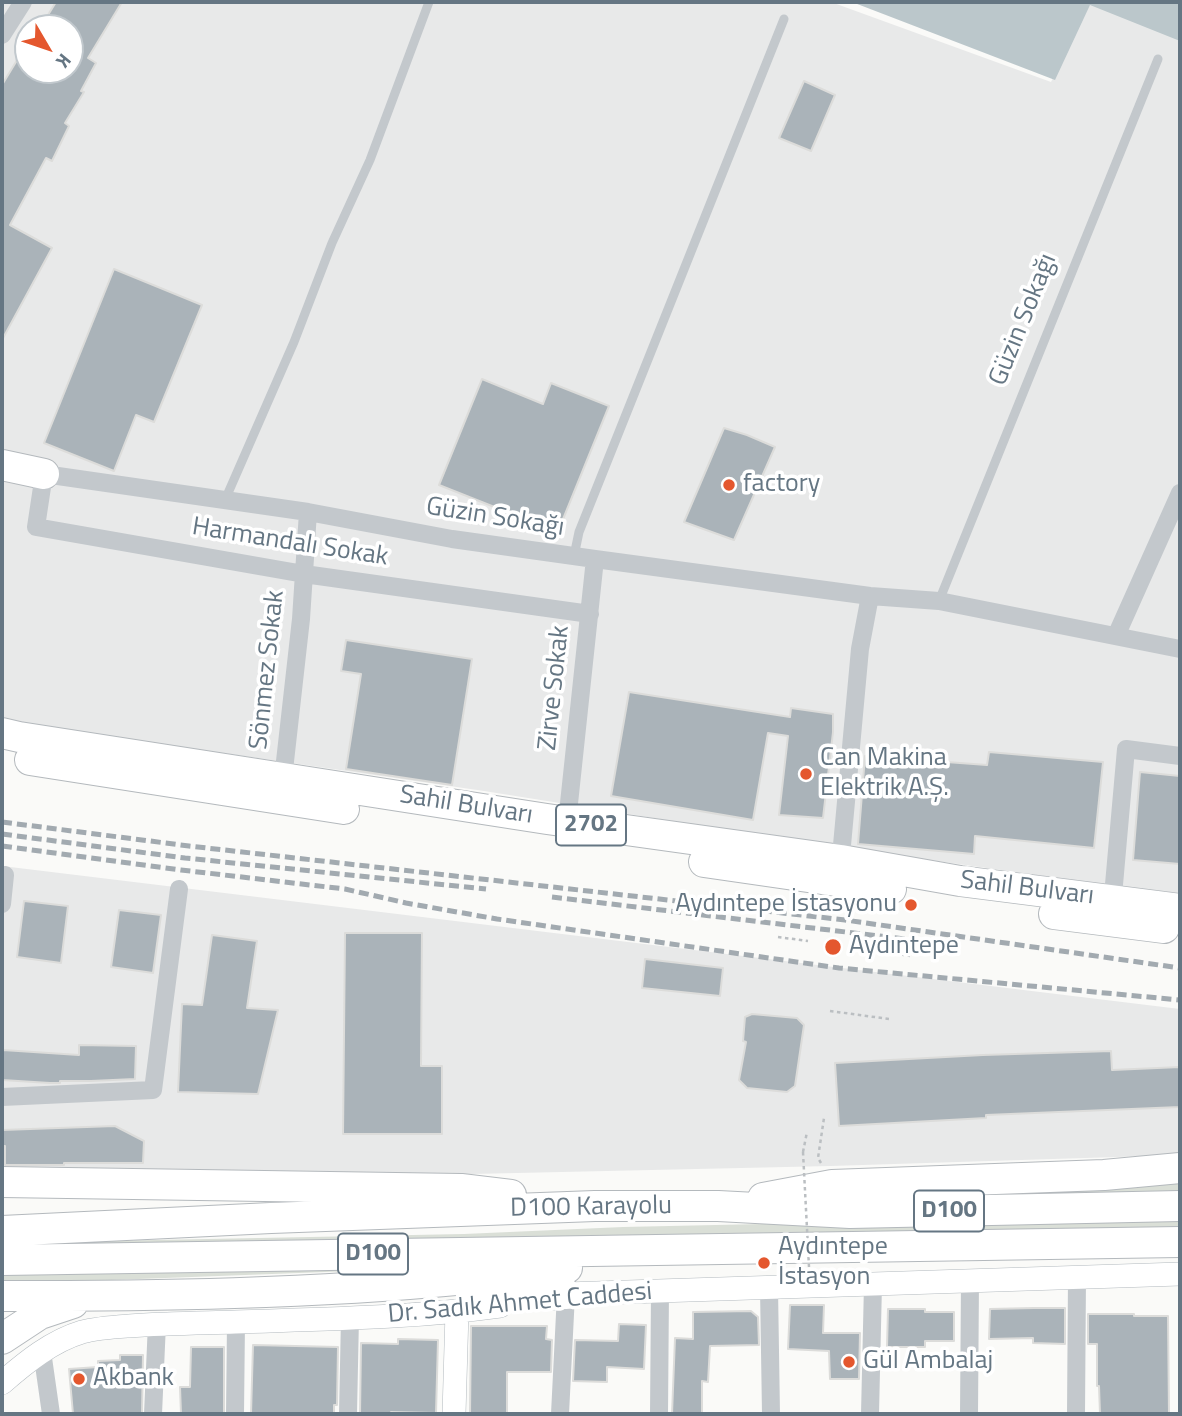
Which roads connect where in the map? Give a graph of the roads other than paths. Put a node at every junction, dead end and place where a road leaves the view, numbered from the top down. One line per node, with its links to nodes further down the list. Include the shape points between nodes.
1 (23, 2): 4 (street)
2 (429, 2): 10 (lane, via 370,160)
3 (784, 19): 12 (lane, via 579,532)
4 (2, 35)
5 (1158, 59): 16 (lane, Güzin Sokağı)
6 (2, 465): 8 (highway)
7 (2, 474): 8 (highway)
8 (44, 474): 10 (street, Güzin Sokağı); 14 (street, Harmandalı Sokak, via 36,527)
9 (1180, 493): 18 (street)
10 (225, 500): 11 (street, Güzin Sokağı)
11 (308, 512): 12 (street, Güzin Sokağı); 14 (street, Sönmez Sokak)
12 (574, 556): 13 (street, Güzin Sokağı)
13 (595, 559): 15 (street, Güzin Sokağı); 17 (street, Zirve Sokak)
14 (304, 574): 17 (street, Harmandalı Sokak); 23 (street, Sönmez Sokak)
15 (870, 596): 16 (street, Güzin Sokağı); 26 (street, via 860,649)
16 (939, 601): 18 (street, Güzin Sokağı)
17 (590, 614): 25 (street, Zirve Sokak)
18 (1116, 636): 19 (street, Güzin Sokağı)
19 (1180, 649)
20 (2, 733): 23 (highway, Sahil Bulvarı / 2702)
21 (2, 755): 24 (highway, Sahil Bulvarı / 2702)
22 (1180, 756): 31 (street, via 1126,749)
23 (283, 779): 24 (street, Sönmez Sokak, via 266,794); 25 (highway, Sahil Bulvarı / 2702)
24 (234, 793): 26 (highway, Sahil Bulvarı / 2702)
25 (567, 821): 26 (highway, Sahil Bulvarı / 2702)
26 (840, 871): 31 (highway, Sahil Bulvarı / 2702, via 960,881)
27 (5, 876): 29 (street)
28 (179, 889): 33 (street, via 153,1090)
29 (2, 904)
30 (1180, 909): 31 (highway, Sahil Bulvarı / 2702)
31 (1111, 911): 32 (highway, Sahil Bulvarı / 2702)
32 (1180, 930)
33 (2, 1097)
34 (1180, 1168): 37 (highway, via 832,1185)
35 (2, 1182): 36 (highway, via 461,1189)
36 (595, 1206): 37 (highway, D100 Karayolu / D100); 40 (highway, D100 Karayolu / D100)
37 (718, 1206): 38 (highway, D100 Karayolu / D100, via 850,1213)
38 (1180, 1206)
39 (2, 1210): 40 (highway)
40 (271, 1218): 41 (highway, D100 Karayolu / D100)
41 (2, 1231)
42 (1180, 1244): 43 (highway, D100 Karayolu / D100)
43 (745, 1249): 44 (highway, D100 Karayolu / D100); 49 (highway)
44 (2, 1260)
45 (1180, 1274): 46 (main road, Dr. Sadık Ahmet Caddesi)
46 (1077, 1277): 47 (main road, Dr. Sadık Ahmet Caddesi); 72 (street)
47 (970, 1281): 48 (main road, Dr. Sadık Ahmet Caddesi); 71 (street)
48 (873, 1284): 50 (main road, Dr. Sadık Ahmet Caddesi); 70 (street)
49 (340, 1288): 52 (highway, via 458,1296); 54 (highway)
50 (769, 1288): 51 (main road, Dr. Sadık Ahmet Caddesi); 69 (street)
51 (660, 1291): 52 (main road, Dr. Sadık Ahmet Caddesi); 68 (street)
52 (566, 1294): 55 (main road, Dr. Sadık Ahmet Caddesi); 67 (street)
53 (2, 1296): 54 (highway)
54 (94, 1297): 59 (highway, via 40,1314)
55 (457, 1312): 56 (main road, Dr. Sadık Ahmet Caddesi); 66 (main road)
56 (350, 1317): 57 (main road, Dr. Sadık Ahmet Caddesi); 65 (street)
57 (236, 1322): 58 (main road, Dr. Sadık Ahmet Caddesi); 64 (street)
58 (157, 1324): 60 (main road, Dr. Sadık Ahmet Caddesi, via 84,1331); 63 (street)
59 (2, 1339)
60 (42, 1351): 61 (main road, Dr. Sadık Ahmet Caddesi); 62 (street)
61 (2, 1382)
62 (51, 1414)
63 (153, 1414)
64 (235, 1414)
65 (348, 1414)
66 (454, 1414)
67 (559, 1414)
68 (659, 1414)
69 (771, 1414)
70 (870, 1414)
71 (969, 1414)
72 (1076, 1414)

